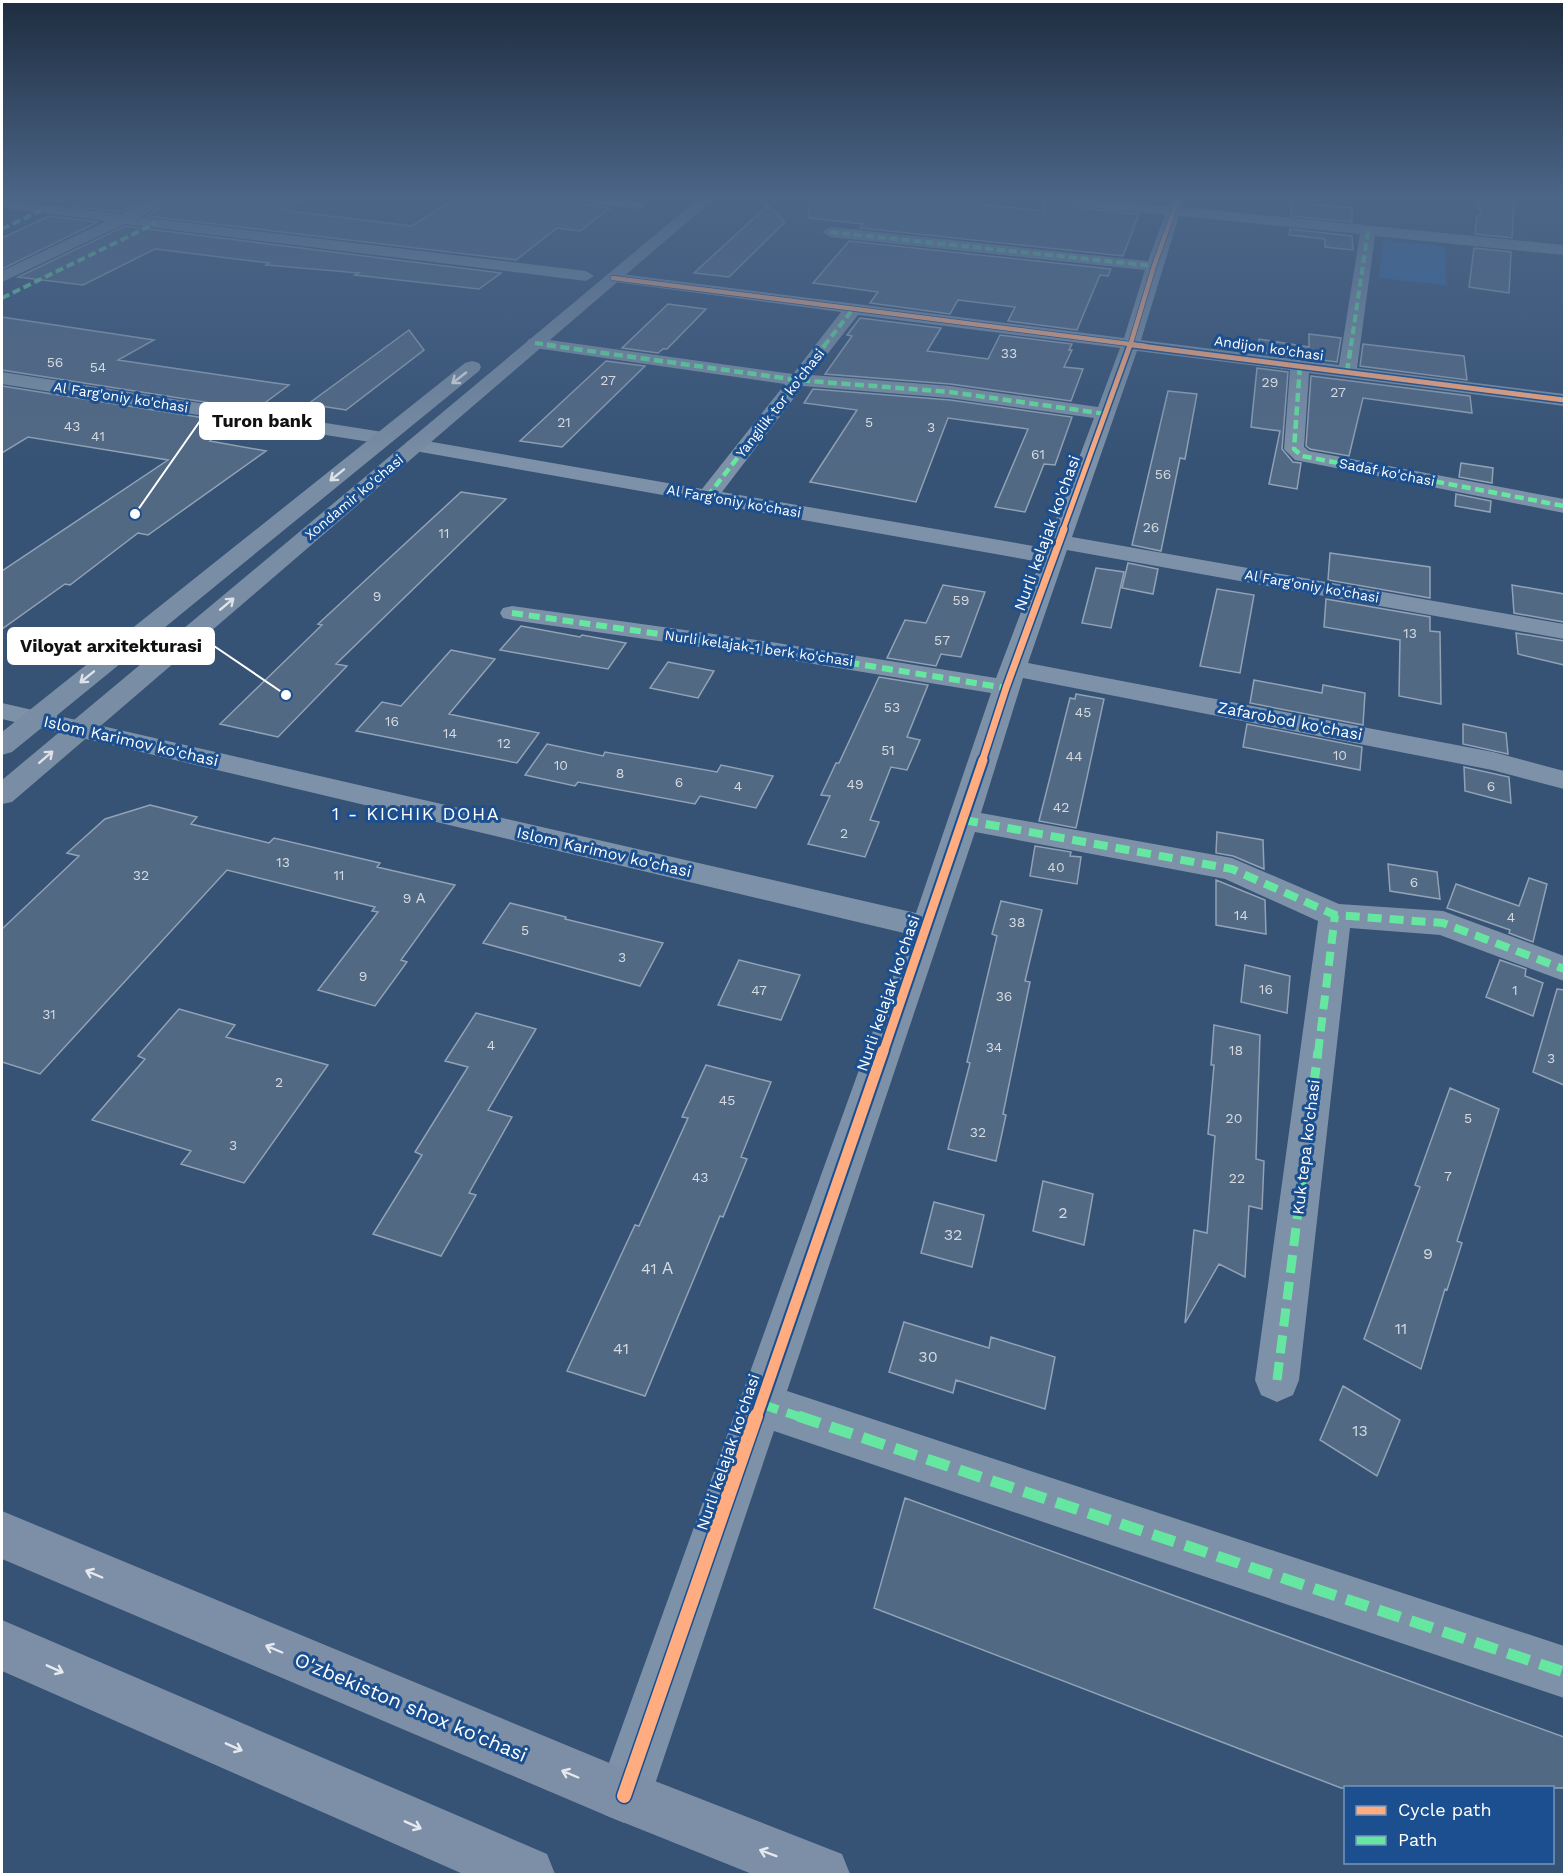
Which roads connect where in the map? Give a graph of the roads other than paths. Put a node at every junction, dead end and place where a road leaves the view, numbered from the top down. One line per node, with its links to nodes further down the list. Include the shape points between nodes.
1 (26, 287): 8 (street)
2 (574, 287): 7 (main road)
3 (603, 287): 10 (main road, Xondamir ko'chasi)
4 (679, 287): 9 (street, Andijon ko'chasi)
5 (1148, 287): 11 (street, Nurli kelajak ko'chasi)
6 (1360, 287): 14 (street)
7 (570, 290)
8 (2, 298)
9 (853, 309): 11 (street, Andijon ko'chasi); 16 (street, Yangilik tor ko'chasi)
10 (535, 343): 16 (street); 20 (main road, Xondamir ko'chasi)
11 (1131, 343): 13 (street, Andijon ko'chasi); 18 (street, Nurli kelajak ko'chasi)
12 (486, 356): 19 (main road, Xondamir ko'chasi, one-way to 19)
13 (1300, 366): 14 (street, Andijon ko'chasi); 22 (street, Sadaf ko'chasi, via 1294,449 1302,456)
14 (1347, 372): 17 (street, Andijon ko'chasi)
15 (2, 378): 19 (street, Al Farg'oniy ko'chasi)
16 (797, 381): 18 (street, via 950,392); 21 (street, Yangilik tor ko'chasi)
17 (1564, 400)
18 (1106, 414): 23 (street, Nurli kelajak ko'chasi)
19 (382, 438): 28 (main road, Xondamir ko'chasi, one-way to 28)
20 (415, 445): 21 (street, Al Farg'oniy ko'chasi); 29 (main road, Xondamir ko'chasi, one-way to 20)
21 (707, 497): 23 (street, Al Farg'oniy ko'chasi)
22 (1564, 506)
23 (1056, 550): 25 (street, Al Farg'oniy ko'chasi); 26 (street, Nurli kelajak ko'chasi)
24 (512, 613): 26 (street, Nurli kelajak-1 berk ko'chasi, via 831,658)
25 (1564, 632)
26 (1010, 678): 31 (street, Zafarobod ko'chasi, via 1492,761); 33 (street, Nurli kelajak ko'chasi)
27 (2, 711): 28 (street, Islom Karimov ko'chasi)
28 (35, 719): 29 (street, Islom Karimov ko'chasi); 30 (main road, Xondamir ko'chasi)
29 (79, 729): 32 (main road, Xondamir ko'chasi, one-way to 29); 35 (street, Islom Karimov ko'chasi)
30 (2, 746)
31 (1564, 780)
32 (2, 795)
33 (964, 820): 34 (street, via 1232,870); 35 (street, Nurli kelajak ko'chasi)
34 (1335, 915): 36 (street, via 1443,923); 37 (street, Kuk tepa ko'chasi)
35 (927, 927): 38 (street, Nurli kelajak ko'chasi)
36 (1564, 969)
37 (1277, 1380)
38 (761, 1404): 41 (street); 42 (street, Nurli kelajak ko'chasi)
39 (2, 1535): 42 (main road, O'zbekiston shox ko'chasi, one-way to 39)
40 (2, 1645): 43 (main road, one-way to 43)
41 (1564, 1672)
42 (624, 1796): 44 (main road, O'zbekiston shox ko'chasi, one-way to 42)
43 (527, 1875)
44 (822, 1875)

